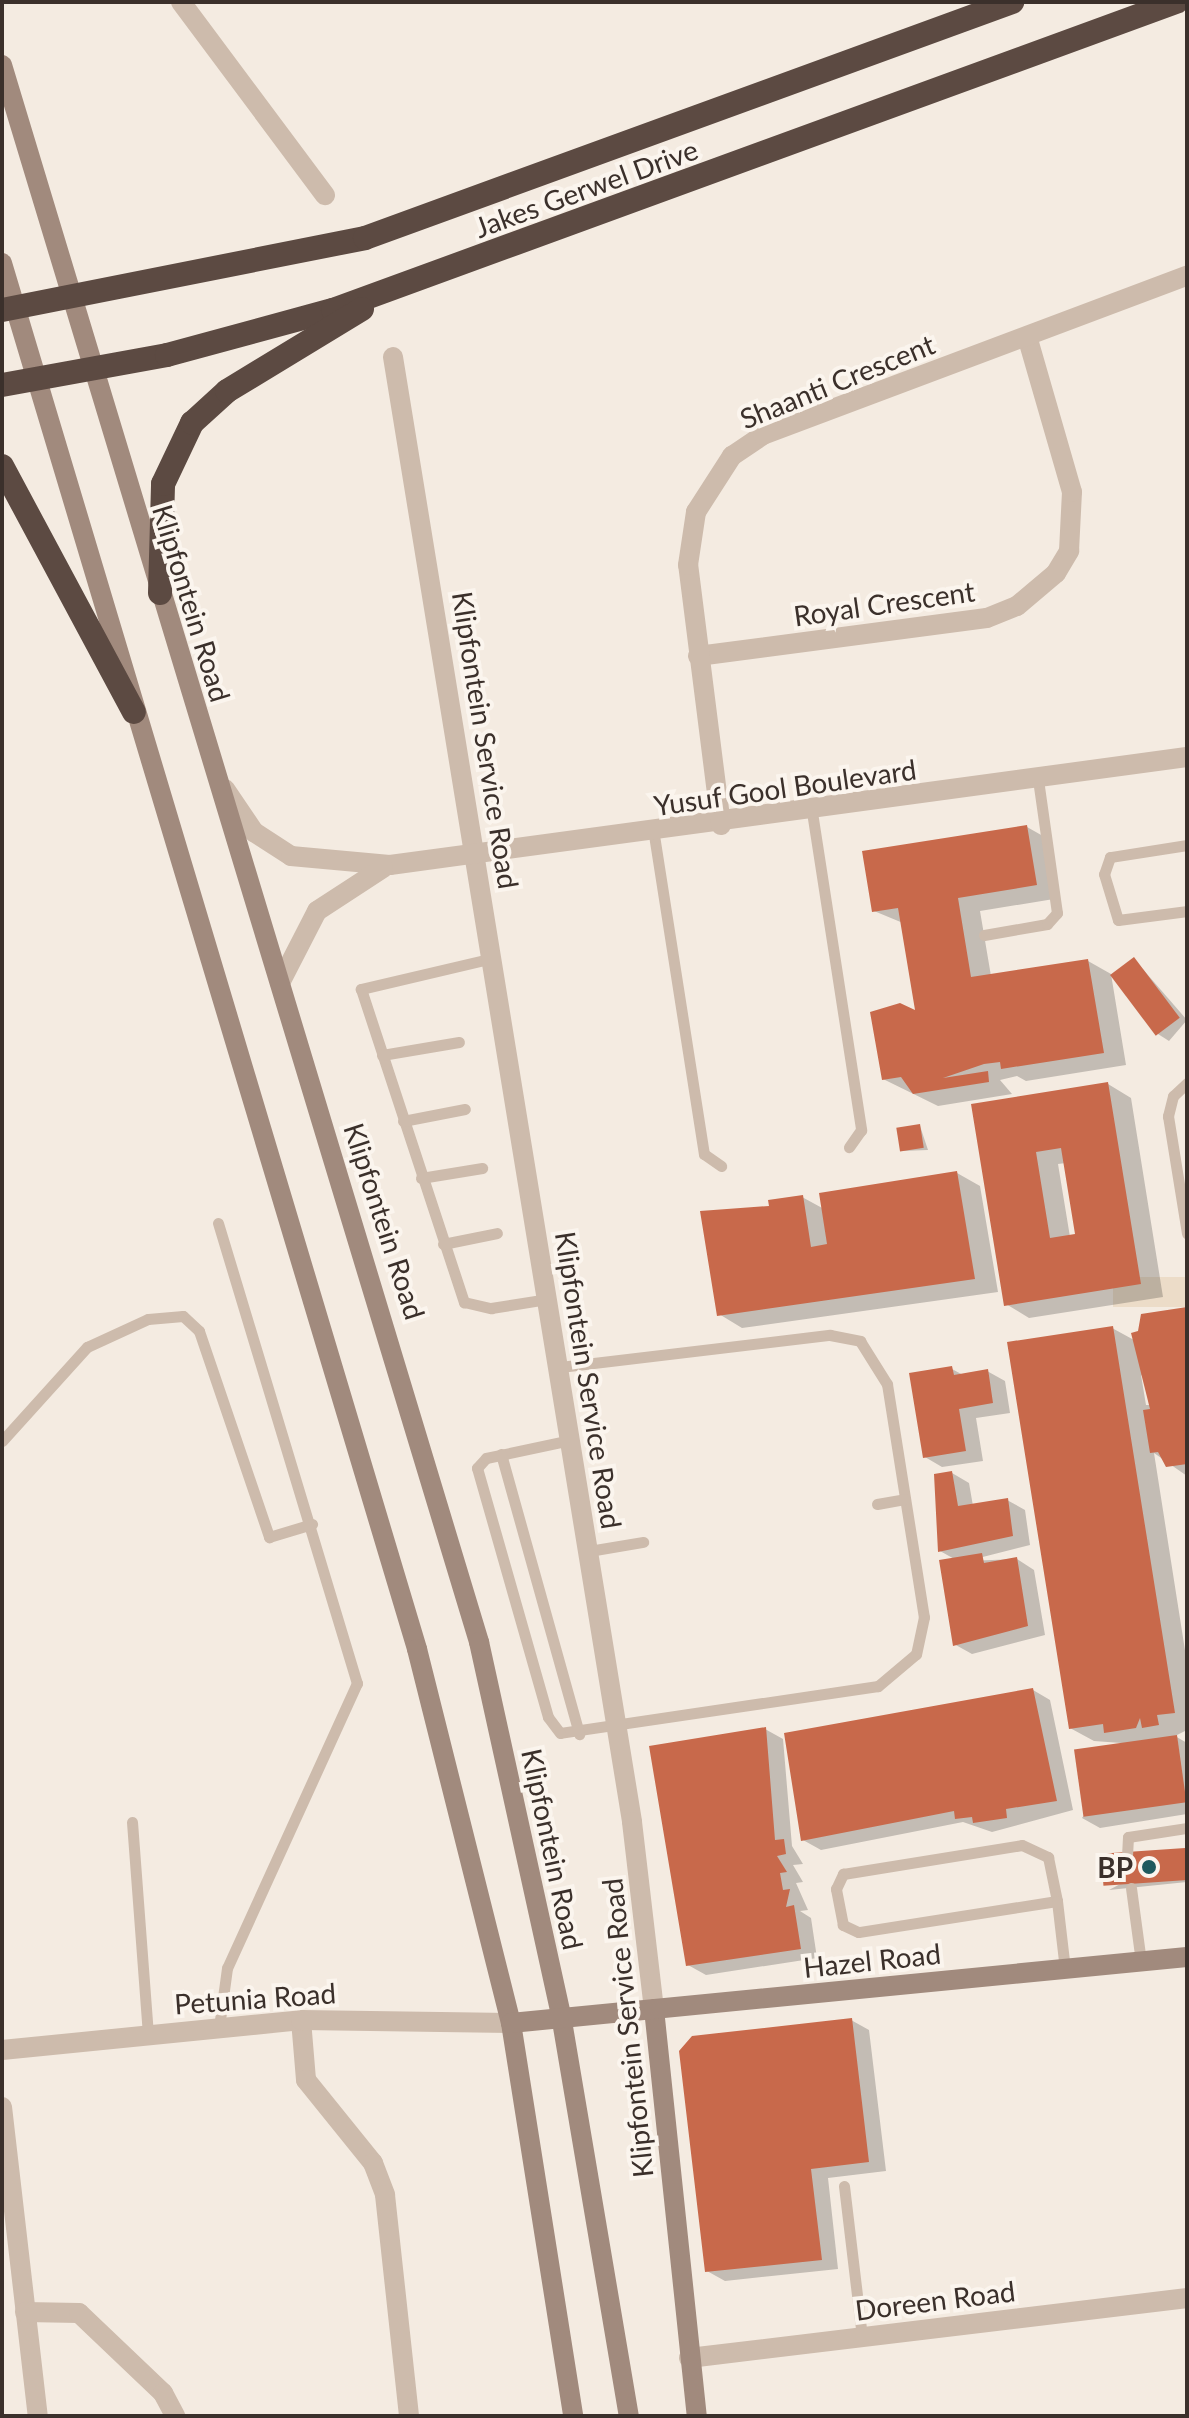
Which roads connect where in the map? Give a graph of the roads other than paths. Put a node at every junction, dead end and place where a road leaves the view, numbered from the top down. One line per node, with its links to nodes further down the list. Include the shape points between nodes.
1 (181, 2): 5 (street)
2 (1012, 2): 9 (highway, Jakes Gerwel Drive, via 365,238)
3 (1176, 2): 8 (highway, Jakes Gerwel Drive)
4 (2, 65): 9 (main road, Klipfontein Road)
5 (325, 195)
6 (2, 263): 10 (main road)
7 (1187, 276): 11 (street, Shaanti Crescent)
8 (387, 292): 13 (highway, Jakes Gerwel Drive, via 235,339); 17 (highway, via 227,391 192,423 163,484)
9 (68, 298): 10 (highway, Jakes Gerwel Drive); 13 (main road, Klipfontein Road)
10 (8, 309): 14 (main road)
11 (1027, 336): 18 (street, Shaanti Crescent, via 763,435 732,456 696,512 689,540); 18 (street, Royal Crescent, via 1072,492 1069,551 1056,573 1017,606 987,618)
12 (393, 357): 27 (street, Klipfontein Service Road)
13 (91, 368): 14 (highway, Jakes Gerwel Drive); 17 (main road, Klipfontein Road)
14 (35, 379): 15 (highway, Jakes Gerwel Drive); 19 (main road)
15 (2, 385)
16 (2, 466): 19 (highway)
17 (160, 593): 21 (main road, Klipfontein Road)
18 (698, 656): 24 (street, Shaanti Crescent)
19 (134, 712): 69 (main road, via 341,1382)
20 (1187, 757): 22 (street, Yusuf Gool Boulevard)
21 (214, 772): 28 (street, Yusuf Gool Boulevard, via 254,832 291,856); 32 (main road, Klipfontein Road)
22 (1038, 779): 23 (street, Yusuf Gool Boulevard); 30 (lane, via 1057,913 1047,924)
23 (812, 812): 24 (street, Yusuf Gool Boulevard); 38 (lane, via 861,1130)
24 (721, 825): 25 (street, Yusuf Gool Boulevard)
25 (654, 835): 27 (street, Yusuf Gool Boulevard); 39 (lane, via 704,1154)
26 (1187, 845): 29 (lane, via 1110,857 1104,874 1118,920)
27 (475, 857): 28 (street, Yusuf Gool Boulevard); 31 (street, Klipfontein Service Road)
28 (390, 865): 32 (street, Yusuf Gool Boulevard, via 317,911)
29 (1187, 911)
30 (984, 935)
31 (493, 958): 34 (lane, via 361,989); 46 (street, Klipfontein Service Road)
32 (280, 983): 68 (main road, Klipfontein Road, via 479,1642)
33 (459, 1042): 34 (lane)
34 (382, 1055): 37 (lane)
35 (1187, 1083): 44 (lane, via 1173,1096 1168,1116)
36 (465, 1109): 37 (lane)
37 (403, 1121): 41 (lane)
38 (849, 1147)
39 (721, 1166)
40 (482, 1168): 41 (lane)
41 (421, 1178): 45 (lane)
42 (218, 1223): 53 (lane)
43 (497, 1233): 45 (lane)
44 (1187, 1233)
45 (443, 1244): 46 (lane, via 464,1302 491,1308)
46 (548, 1299): 47 (street, Klipfontein Service Road)
47 (560, 1367): 48 (street, Klipfontein Service Road); 51 (lane, via 830,1335 860,1341 887,1384)
48 (571, 1440): 50 (lane); 55 (street, Klipfontein Service Road)
49 (2, 1441): 53 (lane, via 87,1347 148,1319 183,1316 199,1331 269,1537)
50 (501, 1454): 57 (lane); 57 (lane, via 477,1468 552,1728)
51 (905, 1499): 52 (lane); 56 (lane, via 924,1617 921,1642 900,1674 865,1689)
52 (877, 1504)
53 (312, 1524): 70 (lane, via 355,1664 355,1699 233,1954)
54 (643, 1542): 55 (lane)
55 (589, 1551): 56 (street, Klipfontein Service Road)
56 (617, 1728): 57 (lane); 66 (street, Klipfontein Service Road)
57 (579, 1734)
58 (132, 1822): 71 (lane)
59 (1187, 1828): 60 (lane, via 1128,1837)
60 (1127, 1856)
61 (1131, 1888): 64 (lane)
62 (1057, 1901): 62 (lane, via 1048,1857 1030,1845 849,1872 836,1883 843,1925 858,1932); 65 (lane)
63 (1187, 1957): 64 (main road, Hazel Road)
64 (1141, 1962): 65 (main road, Hazel Road)
65 (1065, 1969): 66 (main road, Hazel Road)
66 (654, 2009): 68 (main road, Hazel Road); 78 (main road, Klipfontein Service Road)
67 (301, 2020): 69 (street, Petunia Road); 70 (street, Petunia Road); 81 (street, via 306,2080 373,2163 385,2195)
68 (562, 2021): 69 (main road, Hazel Road); 83 (main road, Klipfontein Road)
69 (511, 2023): 82 (main road)
70 (219, 2027): 71 (street, Petunia Road)
71 (148, 2034): 72 (street, Petunia Road)
72 (2, 2050)
73 (2, 2107): 76 (street)
74 (844, 2186): 77 (lane)
75 (1187, 2298): 77 (street, Doreen Road)
76 (25, 2312): 79 (street); 80 (street, via 79,2313 163,2393)
77 (862, 2337): 78 (street, Doreen Road)
78 (689, 2358): 84 (main road, Klipfontein Service Road)
79 (38, 2416)
80 (175, 2416)
81 (409, 2416)
82 (573, 2416)
83 (629, 2416)
84 (697, 2416)

